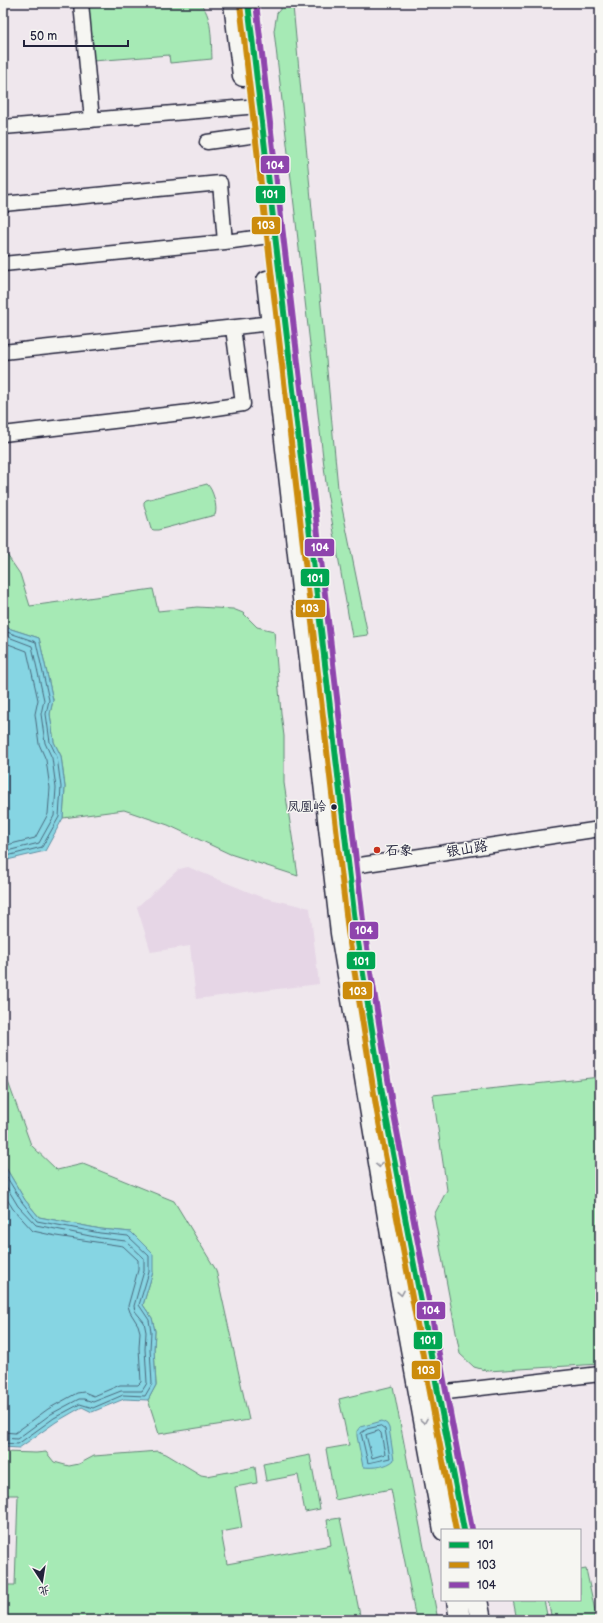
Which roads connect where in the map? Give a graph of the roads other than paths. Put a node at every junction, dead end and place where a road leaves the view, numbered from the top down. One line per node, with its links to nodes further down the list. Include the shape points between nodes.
1 (81, 3): 5 (street)
2 (234, 3): 4 (main road)
3 (248, 3): 18 (main road)
4 (247, 107): 5 (street); 7 (main road)
5 (92, 120): 6 (street)
6 (3, 127)
7 (250, 136): 8 (street); 10 (main road)
8 (207, 142)
9 (3, 204): 11 (street, via 220,183)
10 (262, 237): 11 (street); 13 (main road)
11 (226, 242): 12 (street)
12 (3, 264)
13 (272, 323): 14 (street); 18 (main road)
14 (233, 328): 15 (street); 16 (street, via 243,404)
15 (3, 352)
16 (3, 434)
17 (600, 829): 18 (street, 银山路)
18 (342, 868): 20 (main road, via 356,930)
19 (600, 1374): 20 (street)
20 (428, 1394): 21 (main road, one-way to 21); 22 (main road)
21 (444, 1529)
22 (464, 1529)
23 (457, 1601): 25 (main road)
24 (477, 1601): 26 (main road)
25 (460, 1620)
26 (481, 1620)

